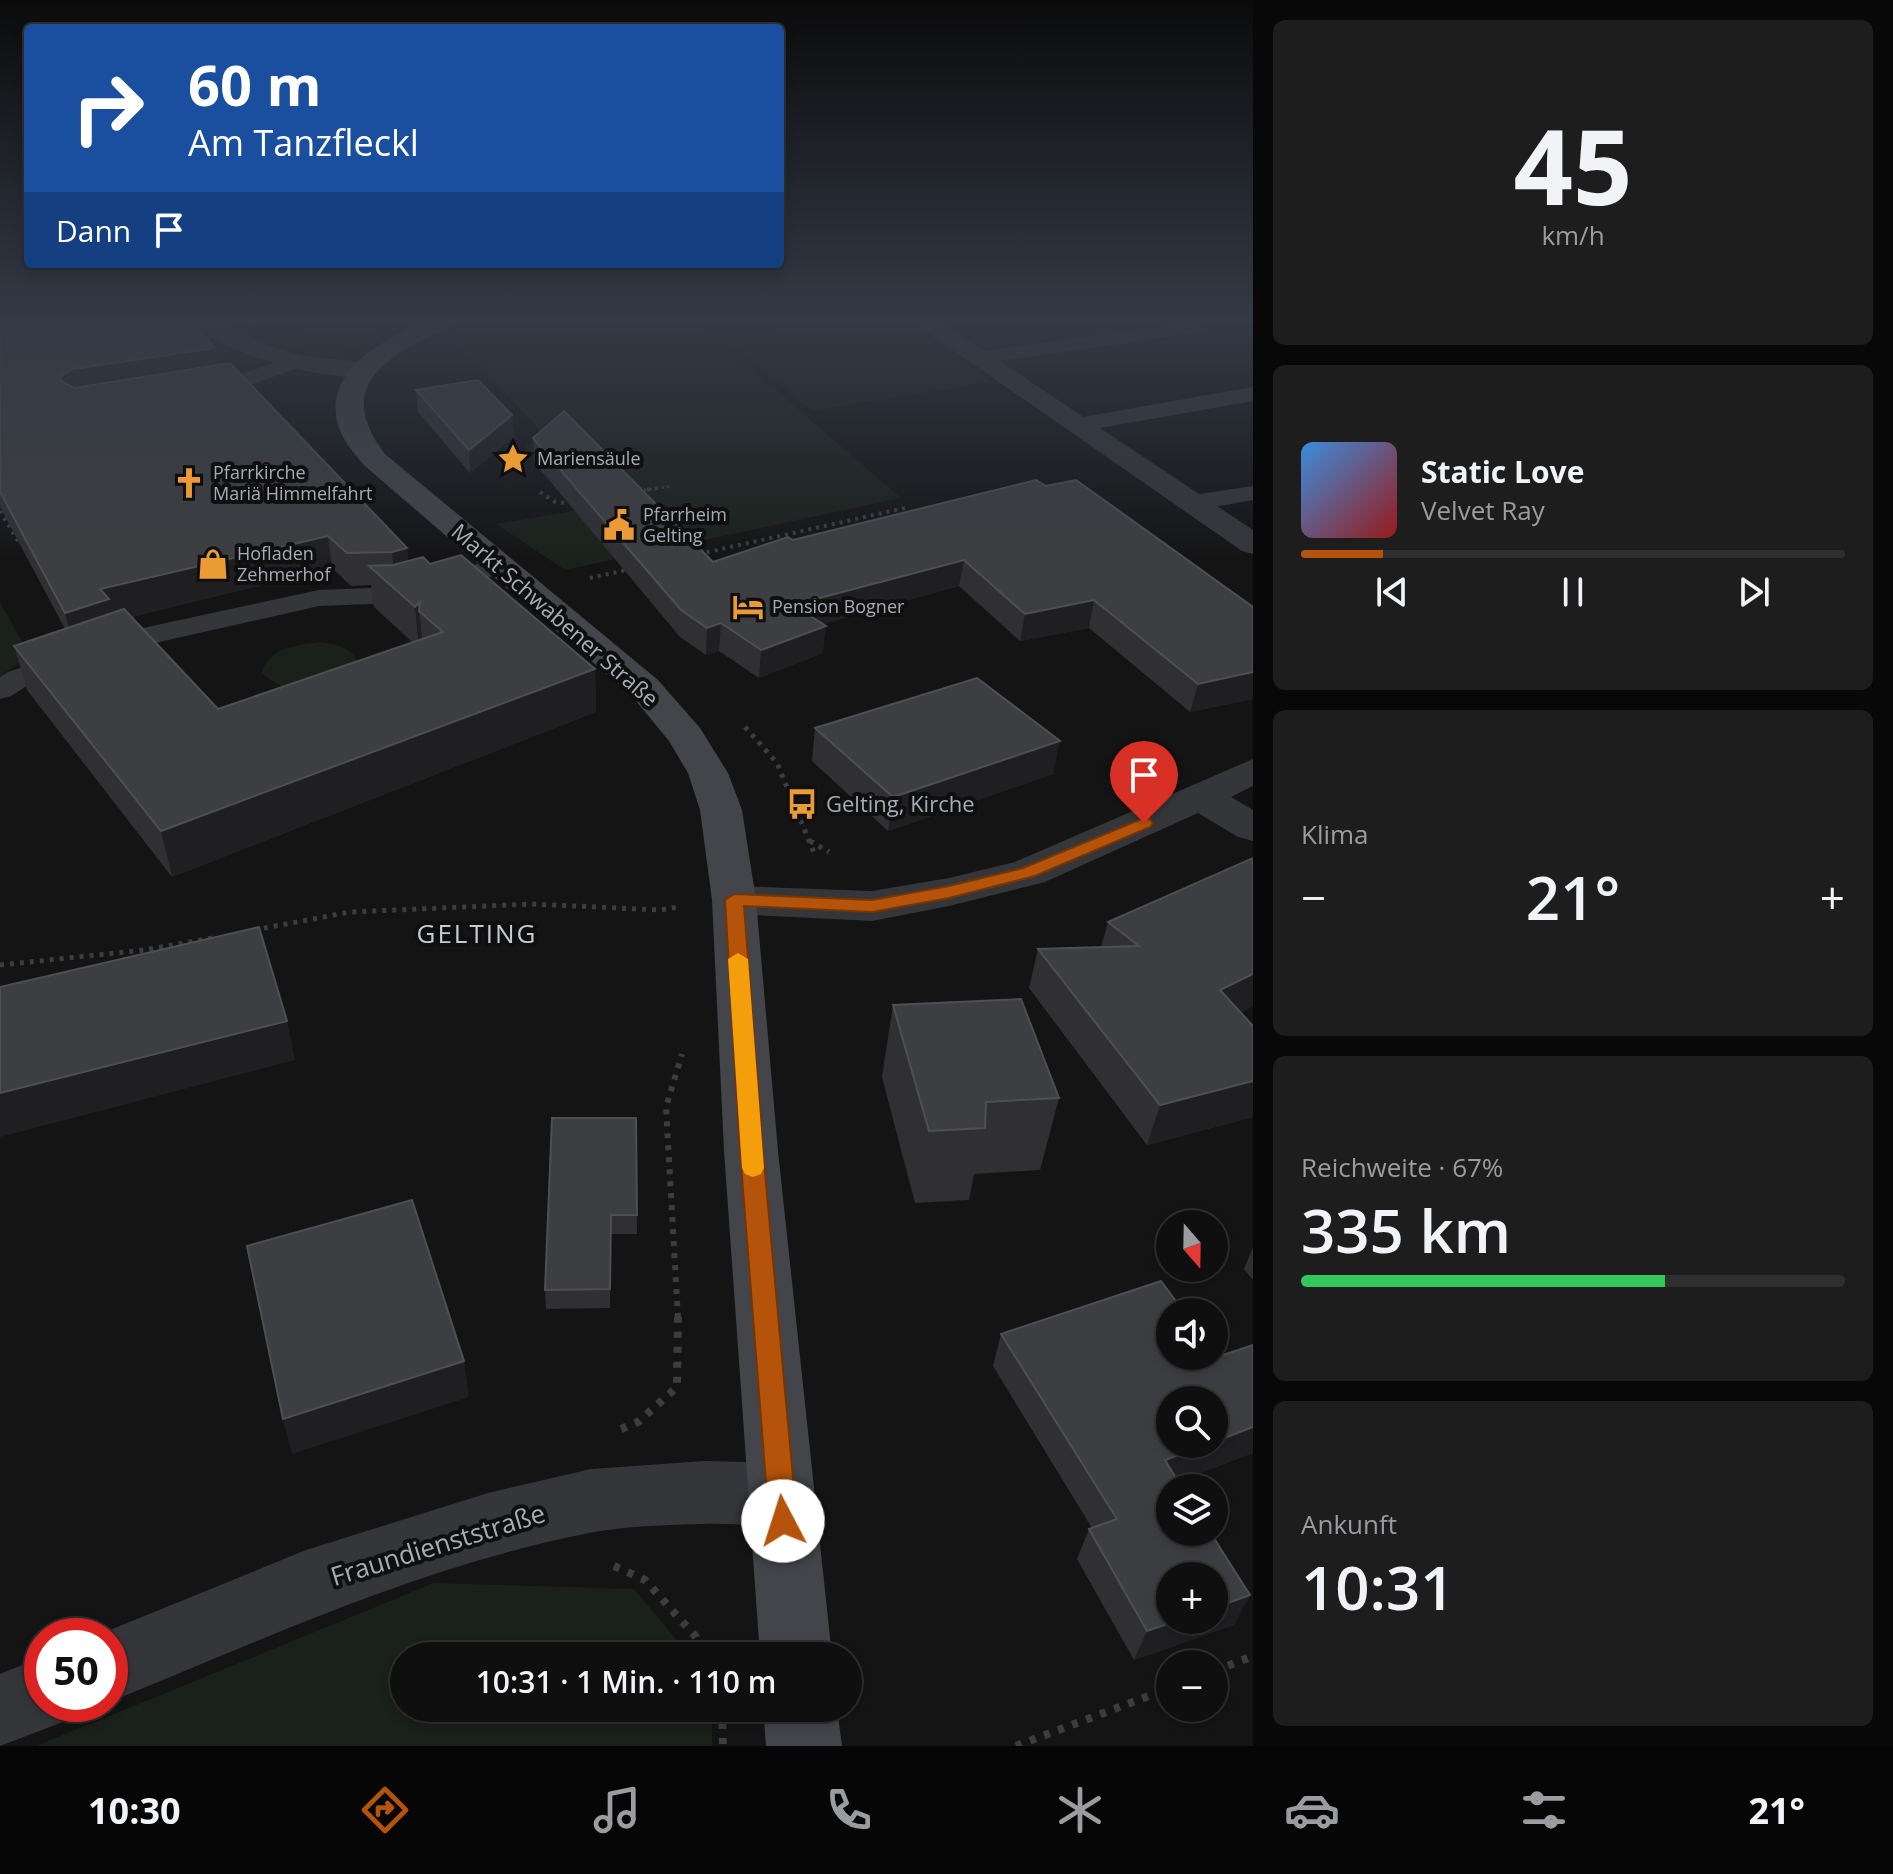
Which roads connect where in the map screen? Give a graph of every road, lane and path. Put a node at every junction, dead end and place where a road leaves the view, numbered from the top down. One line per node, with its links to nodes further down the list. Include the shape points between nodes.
1 (350, 399): 16 (main road, Markt Schwabener Straße, via 351,422 375,460)
2 (1039, 399): 4 (street)
3 (1222, 399): 4 (lane)
4 (1077, 425): 10 (street)
5 (664, 482): 7 (path, via 668,487)
6 (540, 492): 9 (path, via 555,502)
7 (637, 492)
8 (1253, 493): 10 (lane)
9 (569, 503)
10 (1193, 503): 13 (street)
11 (905, 508): 15 (path)
12 (0, 511): 14 (path)
13 (1253, 544)
14 (24, 550)
15 (692, 556)
16 (501, 565): 19 (lane, via 397,595 319,598 129,640 19,678); 25 (main road, Markt Schwabener Straße, via 645,688 686,736 708,773 721,810)
17 (635, 568): 18 (path)
18 (585, 579)
19 (0, 690)
20 (1253, 771): 21 (street)
21 (1199, 796): 24 (street); 25 (street, via 1029,872 949,892 872,906)
22 (802, 804): 23 (path)
23 (793, 805)
24 (1253, 828)
25 (734, 900): 26 (path, via 660,910 532,904 350,912); 30 (main road, Markt Schwabener Straße)
26 (248, 931)
27 (218, 937): 28 (path)
28 (0, 965)
29 (683, 1048): 31 (path, via 666,1107 678,1288 677,1387 638,1422 576,1448)
30 (781, 1494): 31 (street, Fraundienststraße, via 705,1492); 33 (main road, Markt Schwabener Straße)
31 (576, 1505): 32 (path, via 581,1553 645,1580); 35 (street, Fraundienststraße, via 488,1526 306,1585)
32 (698, 1642)
33 (795, 1642)
34 (1253, 1656): 36 (path)
35 (128, 1659)
36 (1228, 1666)
37 (1156, 1693): 44 (path)
38 (24, 1701): 39 (street)
39 (0, 1711)
40 (722, 1722): 42 (path)
41 (801, 1722): 43 (main road)
42 (723, 1746)
43 (804, 1746)
44 (1016, 1746)

